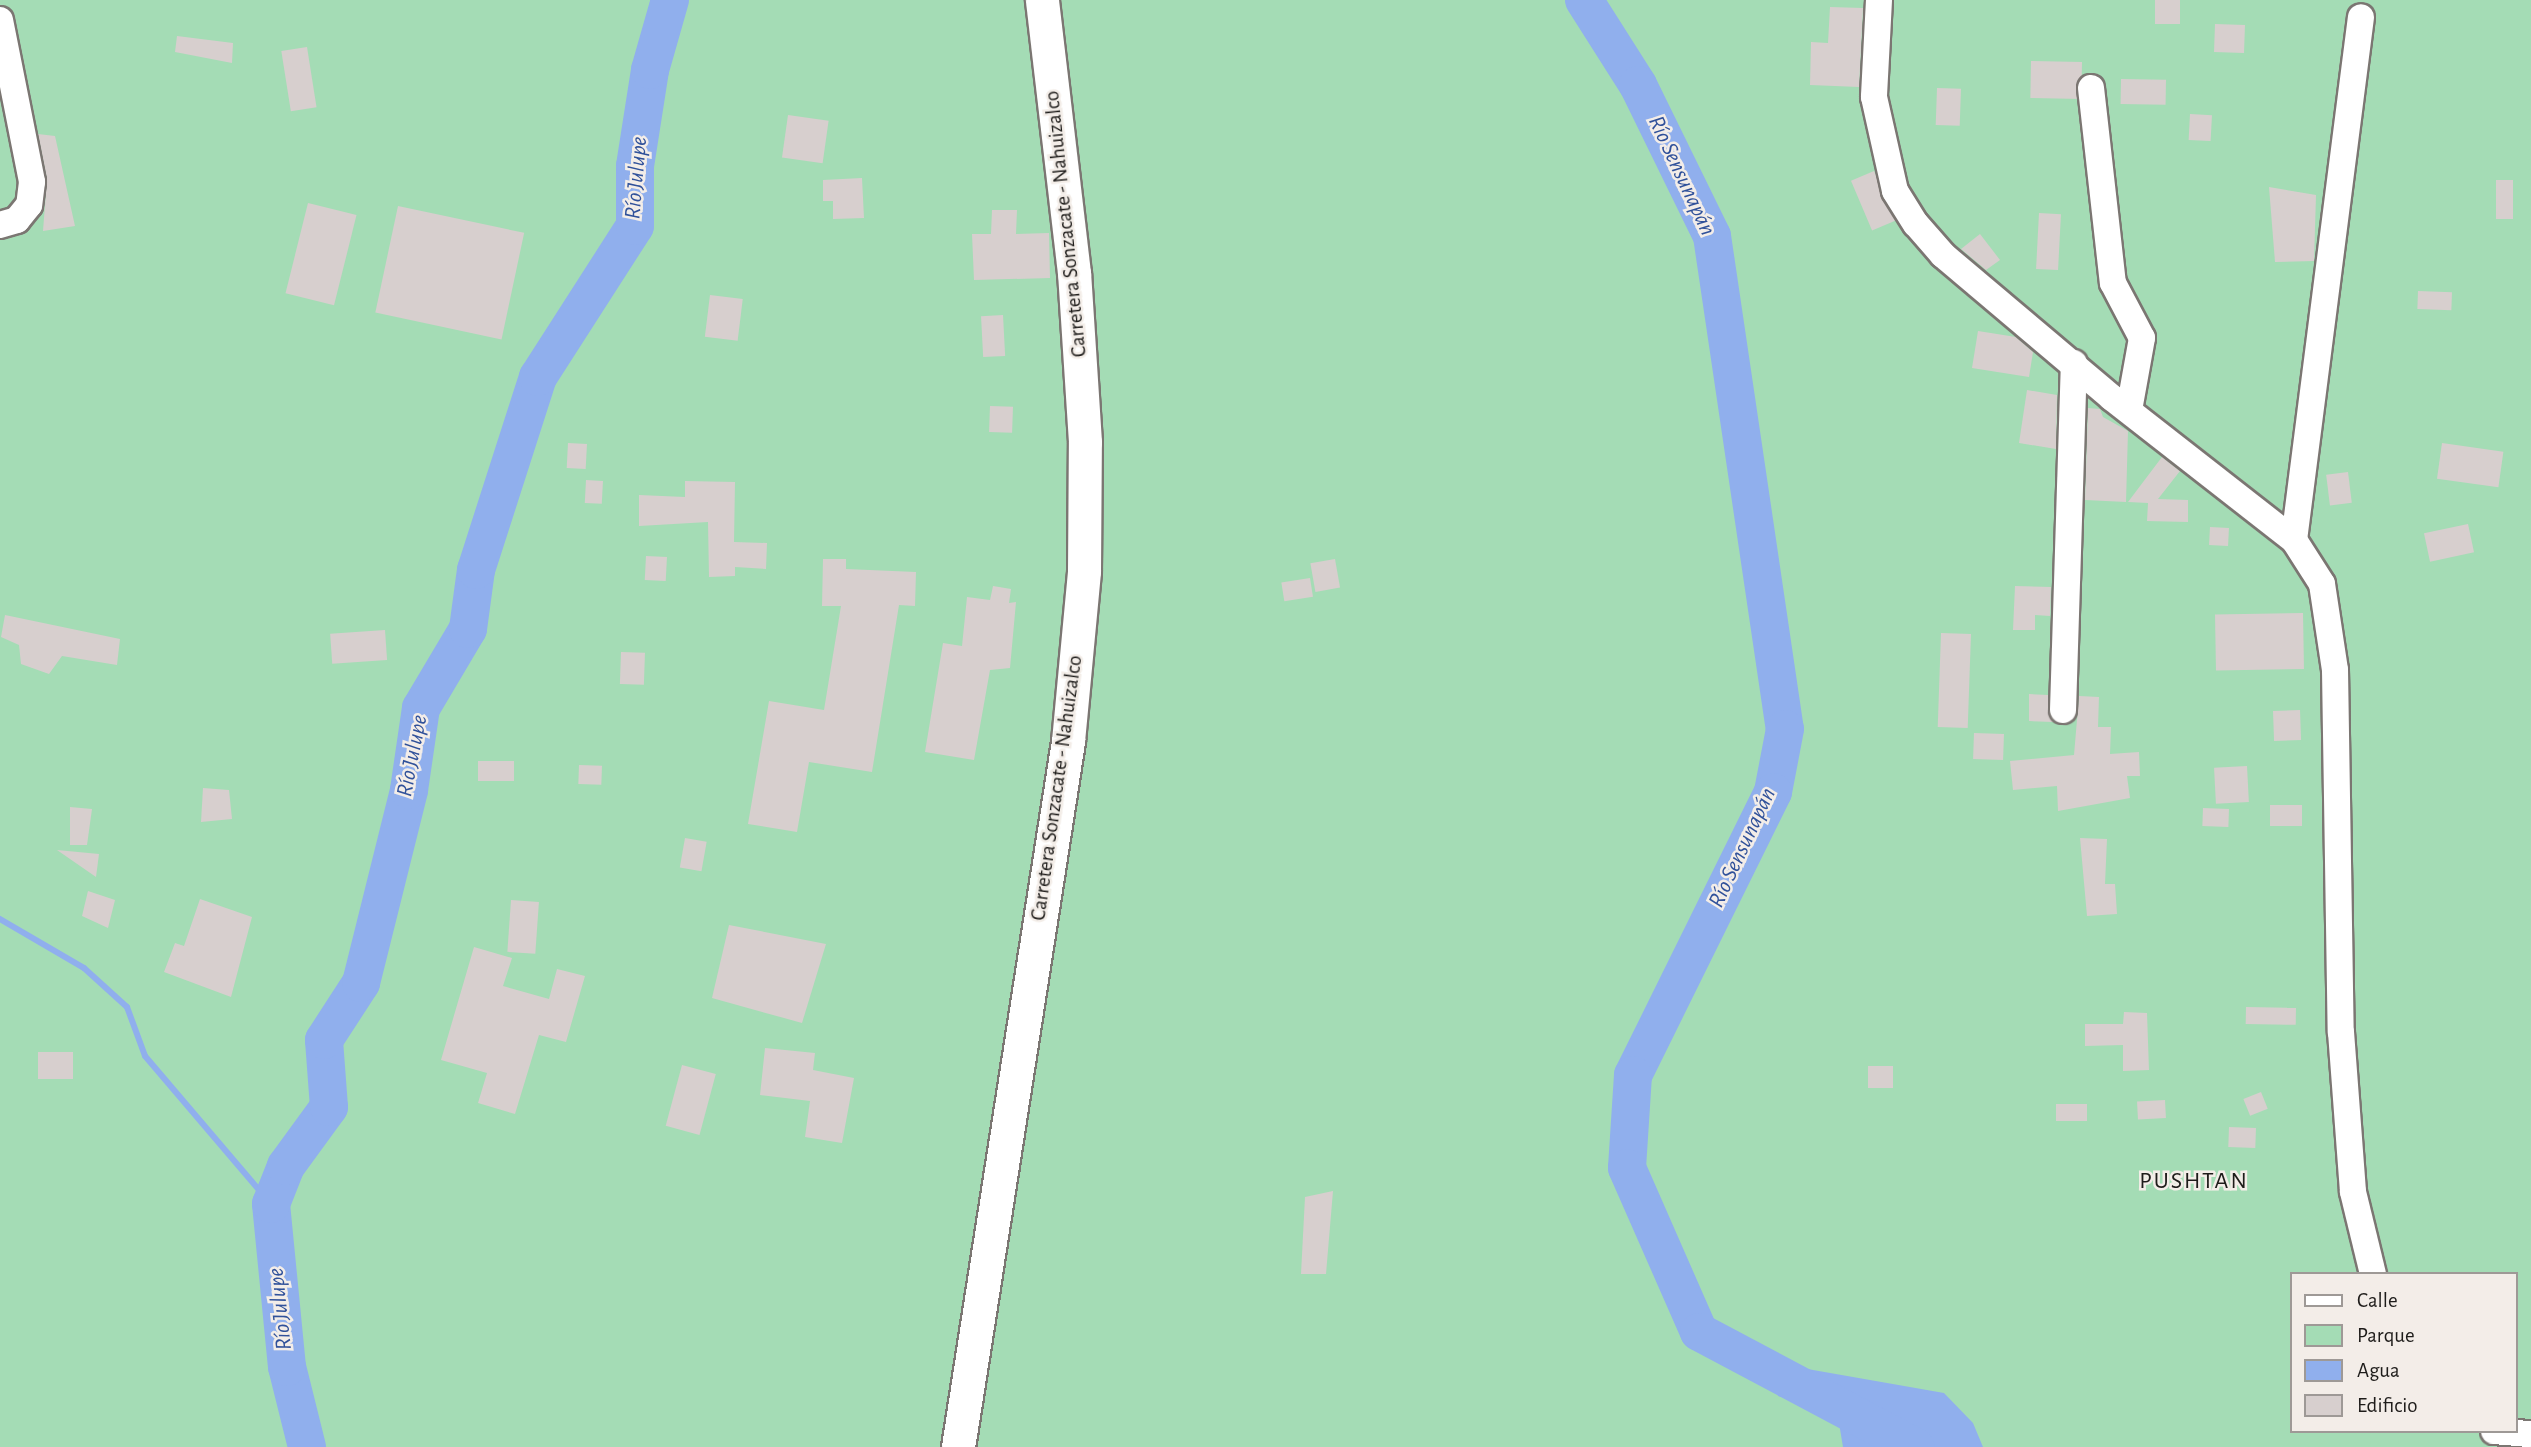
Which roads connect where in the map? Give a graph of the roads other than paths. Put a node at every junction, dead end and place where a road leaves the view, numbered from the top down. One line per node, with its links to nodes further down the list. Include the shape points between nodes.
1 (1042, 0): 12 (street, Carretera Sonzacate - Nahuizalco, via 1074,273 1085,442 1084,571 1068,741)
2 (1879, 0): 7 (street, via 1874,97 1895,191 1943,255)
3 (2361, 17): 9 (street)
4 (0, 20): 6 (street, via 32,182 29,205 17,220)
5 (2091, 88): 8 (street, via 2113,283 2142,338)
6 (0, 225)
7 (2074, 363): 8 (street); 10 (street)
8 (2129, 410): 9 (street)
9 (2294, 540): 11 (street, via 2322,584 2332,622 2341,1032 2353,1192)
10 (2063, 710)
11 (2373, 1272)
12 (958, 1447)

